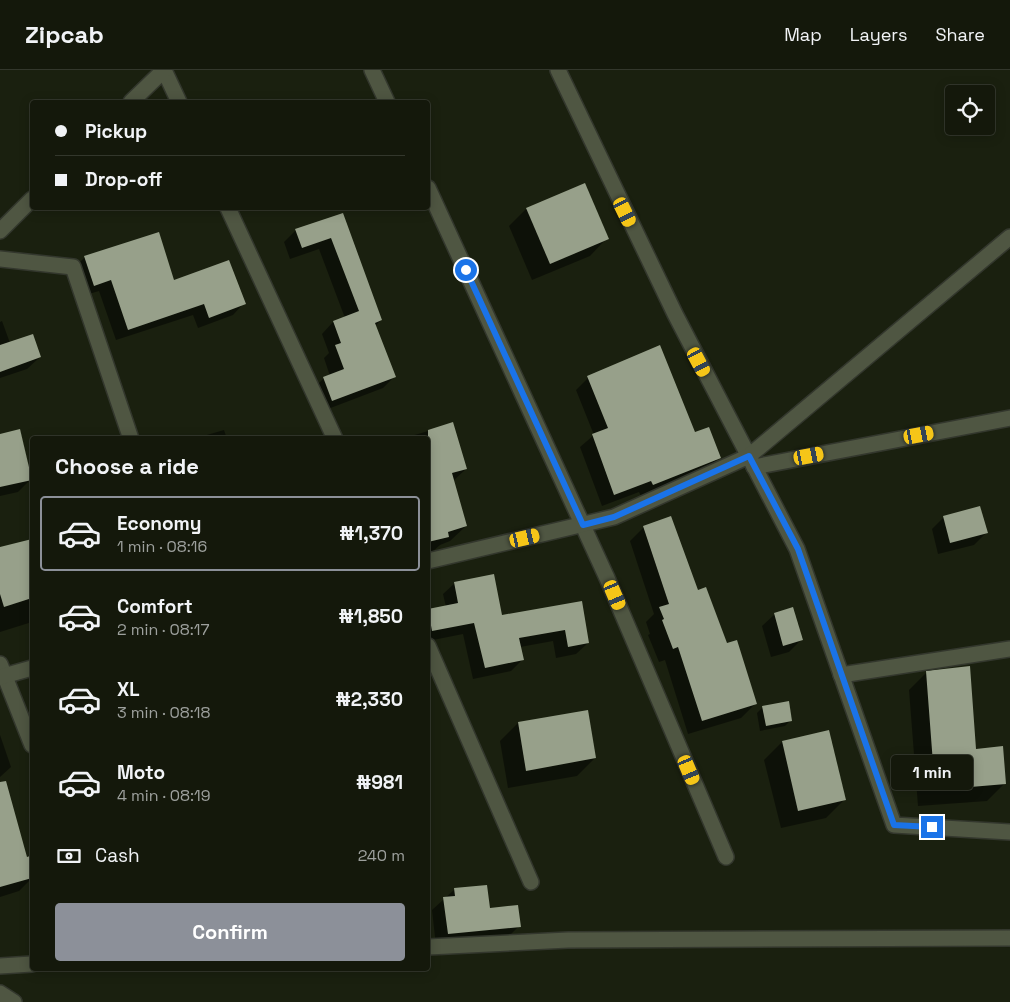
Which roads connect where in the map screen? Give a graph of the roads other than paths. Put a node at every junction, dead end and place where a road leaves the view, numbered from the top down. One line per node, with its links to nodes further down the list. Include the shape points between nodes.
1 (164, 70): 4 (street); 5 (street)
2 (372, 70): 6 (street)
3 (558, 70): 16 (street, via 675,314)
4 (133, 100)
5 (178, 100)
6 (386, 100)
7 (430, 192): 17 (street)
8 (30, 201): 10 (street)
9 (229, 210): 15 (street)
10 (0, 231)
11 (1010, 237): 16 (street)
12 (0, 260): 14 (street, via 73,267)
13 (1010, 418): 16 (street)
14 (130, 436)
15 (334, 436)
16 (752, 461): 17 (street, via 614,517); 23 (street, via 798,549)
17 (583, 525): 18 (street); 26 (street)
18 (430, 561)
19 (1010, 649): 23 (street)
20 (430, 651): 27 (street)
21 (30, 668): 22 (street)
22 (2, 672): 24 (street)
23 (842, 676): 25 (street, via 894,825)
24 (30, 740)
25 (1009, 831)
26 (726, 857)
27 (530, 882)
28 (1010, 938): 29 (street, via 568,940)
29 (430, 947)
30 (30, 964): 31 (street)
31 (0, 966)
32 (0, 993): 33 (street)
33 (14, 1002)

